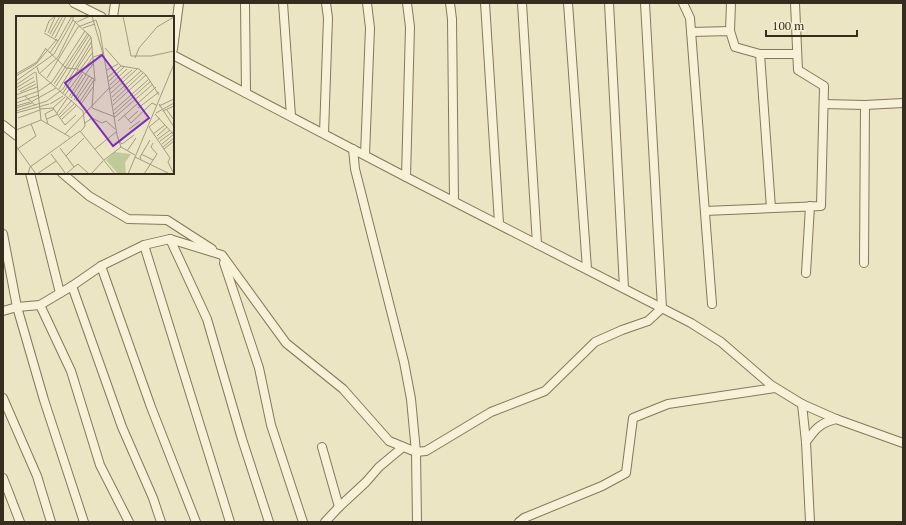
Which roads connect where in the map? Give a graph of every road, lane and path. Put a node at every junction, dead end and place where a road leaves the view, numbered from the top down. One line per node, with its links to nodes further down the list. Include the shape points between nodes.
1 (74, 3): 18 (street)
2 (115, 3): 19 (street)
3 (179, 3): 22 (street)
4 (245, 3): 26 (street)
5 (283, 3): 30 (street)
6 (326, 3): 32 (street, via 328,18)
7 (367, 3): 35 (street, via 370,28)
8 (407, 3): 38 (street, via 410,27)
9 (450, 3): 39 (street)
10 (485, 3): 43 (street)
11 (522, 3): 47 (street)
12 (568, 3): 51 (street)
13 (609, 3): 54 (street)
14 (645, 3): 59 (street)
15 (683, 3): 21 (street, via 690,18)
16 (731, 3): 20 (street)
17 (795, 3): 24 (street)
18 (100, 16)
19 (113, 16)
20 (730, 31): 21 (street); 23 (street, via 735,47)
21 (691, 32): 42 (street)
22 (174, 41)
23 (760, 54): 24 (street); 41 (street)
24 (797, 54): 28 (street, via 798,70 824,86)
25 (174, 56): 26 (street)
26 (246, 93): 30 (street)
27 (903, 103): 29 (street)
28 (824, 104): 29 (street); 40 (street, via 821,206)
29 (865, 105): 49 (street)
30 (291, 116): 32 (street)
31 (3, 125): 33 (street)
32 (324, 133): 34 (street)
33 (16, 135)
34 (353, 149): 35 (street); 69 (street, via 355,169 404,362 411,399)
35 (365, 155): 38 (street)
36 (30, 174): 55 (street)
37 (63, 174): 48 (street, via 89,196 128,219 167,220)
38 (406, 177): 39 (street)
39 (454, 201): 43 (street)
40 (810, 206): 41 (street); 52 (street)
41 (771, 208): 42 (street)
42 (705, 211): 56 (street)
43 (498, 224): 47 (street)
44 (3, 234): 58 (street)
45 (170, 239): 46 (street); 48 (street); 79 (street, via 206,319)
46 (144, 244): 50 (street); 78 (street)
47 (537, 244): 51 (street)
48 (222, 255): 68 (street, via 286,343 343,389 389,440); 80 (street, via 259,368 271,425)
49 (864, 263)
50 (101, 266): 53 (street); 77 (street, via 151,407)
51 (587, 269): 54 (street)
52 (806, 273)
53 (72, 286): 55 (street); 76 (street, via 122,427)
54 (624, 288): 59 (street)
55 (60, 293): 57 (street)
56 (712, 304)
57 (40, 305): 58 (street); 75 (street, via 71,371 100,465)
58 (17, 306): 60 (street); 74 (street, via 44,400)
59 (662, 308): 61 (street, via 721,342); 69 (street, via 648,322 595,342 545,391 491,412 426,450)
60 (3, 310)
61 (775, 388): 63 (street); 83 (street, via 668,404 633,418 626,473)
62 (3, 398): 73 (street, via 37,476)
63 (802, 404): 64 (street); 65 (street)
64 (836, 419): 65 (street, via 818,427); 66 (street)
65 (806, 442): 84 (street)
66 (903, 442)
67 (322, 446): 71 (street)
68 (403, 447): 69 (street); 71 (street, via 379,466)
69 (416, 452): 82 (street)
70 (3, 478): 72 (street)
71 (339, 507): 81 (street)
72 (20, 522)
73 (51, 522)
74 (84, 522)
75 (129, 522)
76 (161, 522)
77 (196, 522)
78 (230, 522)
79 (269, 522)
80 (303, 522)
81 (325, 522)
82 (417, 522)
83 (519, 522)
84 (810, 522)

